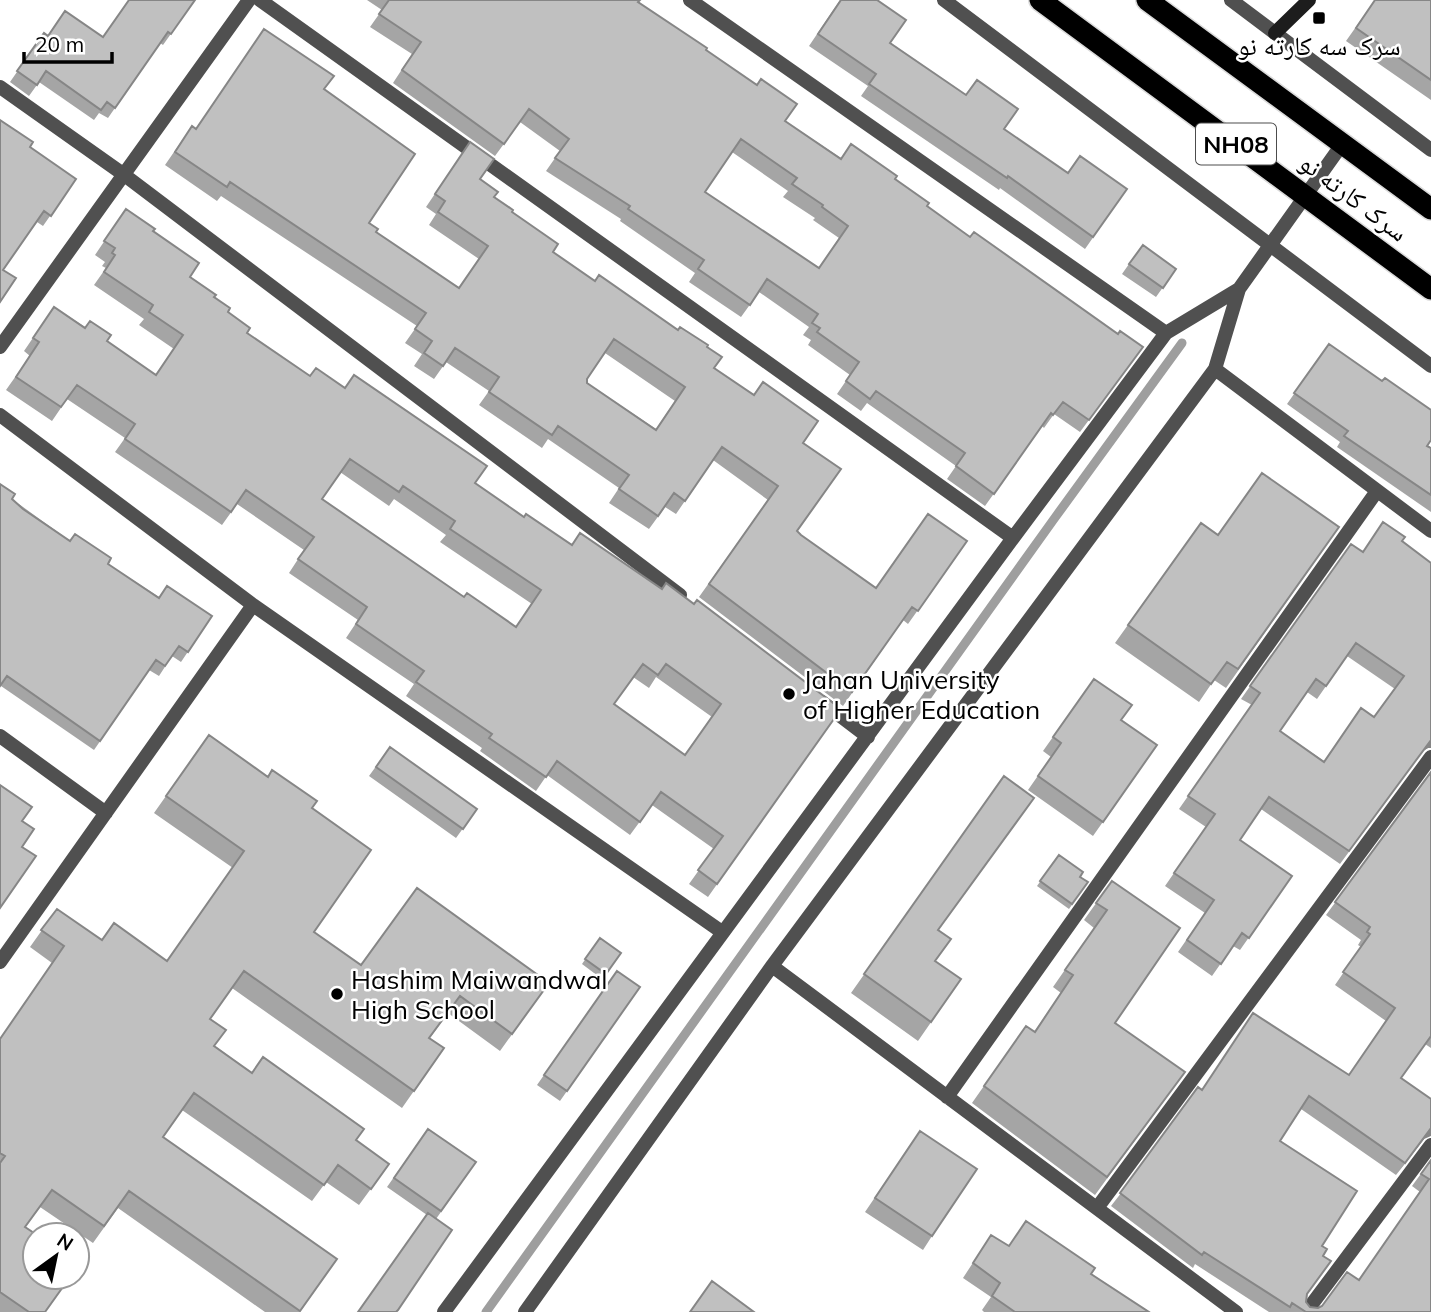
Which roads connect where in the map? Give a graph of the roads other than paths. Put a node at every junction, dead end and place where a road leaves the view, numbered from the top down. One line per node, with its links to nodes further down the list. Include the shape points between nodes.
1 (249, 0): 13 (street)
2 (260, 0): 26 (street)
3 (690, 0): 19 (street)
4 (944, 0): 16 (street)
5 (1040, 0): 14 (highway, سرک کارته نو / NH08)
6 (1147, 0): 11 (highway, سرک کارته نو / NH08)
7 (1231, 0): 9 (street)
8 (1309, 0): 9 (street)
9 (1275, 33): 12 (street)
10 (0, 87): 13 (street)
11 (1343, 143): 14 (street); 15 (highway, سرک کارته نو / NH08)
12 (1431, 150)
13 (123, 174): 20 (street); 27 (street)
14 (1306, 196): 16 (street); 18 (highway, سرک کارته نو / NH08)
15 (1431, 209)
16 (1269, 246): 17 (street); 21 (street)
17 (1239, 289): 19 (street); 22 (street)
18 (1431, 289)
19 (1166, 334): 26 (street)
20 (0, 347)
21 (1431, 366)
22 (1215, 369): 24 (street); 36 (street)
23 (0, 415): 28 (street)
24 (1377, 491): 25 (street); 37 (street)
25 (1431, 531)
26 (1013, 538): 31 (street)
27 (690, 602)
28 (253, 605): 33 (street); 34 (street)
29 (812, 695): 31 (street)
30 (0, 736): 33 (street)
31 (868, 737): 34 (street)
32 (1431, 757): 39 (street)
33 (106, 813): 35 (street)
34 (722, 932): 40 (street)
35 (0, 962)
36 (772, 966): 37 (street); 41 (street)
37 (947, 1097): 39 (street)
38 (1431, 1145): 43 (street)
39 (1097, 1208): 42 (street)
40 (444, 1312)
41 (525, 1312)
42 (1236, 1312)
43 (1306, 1312)

